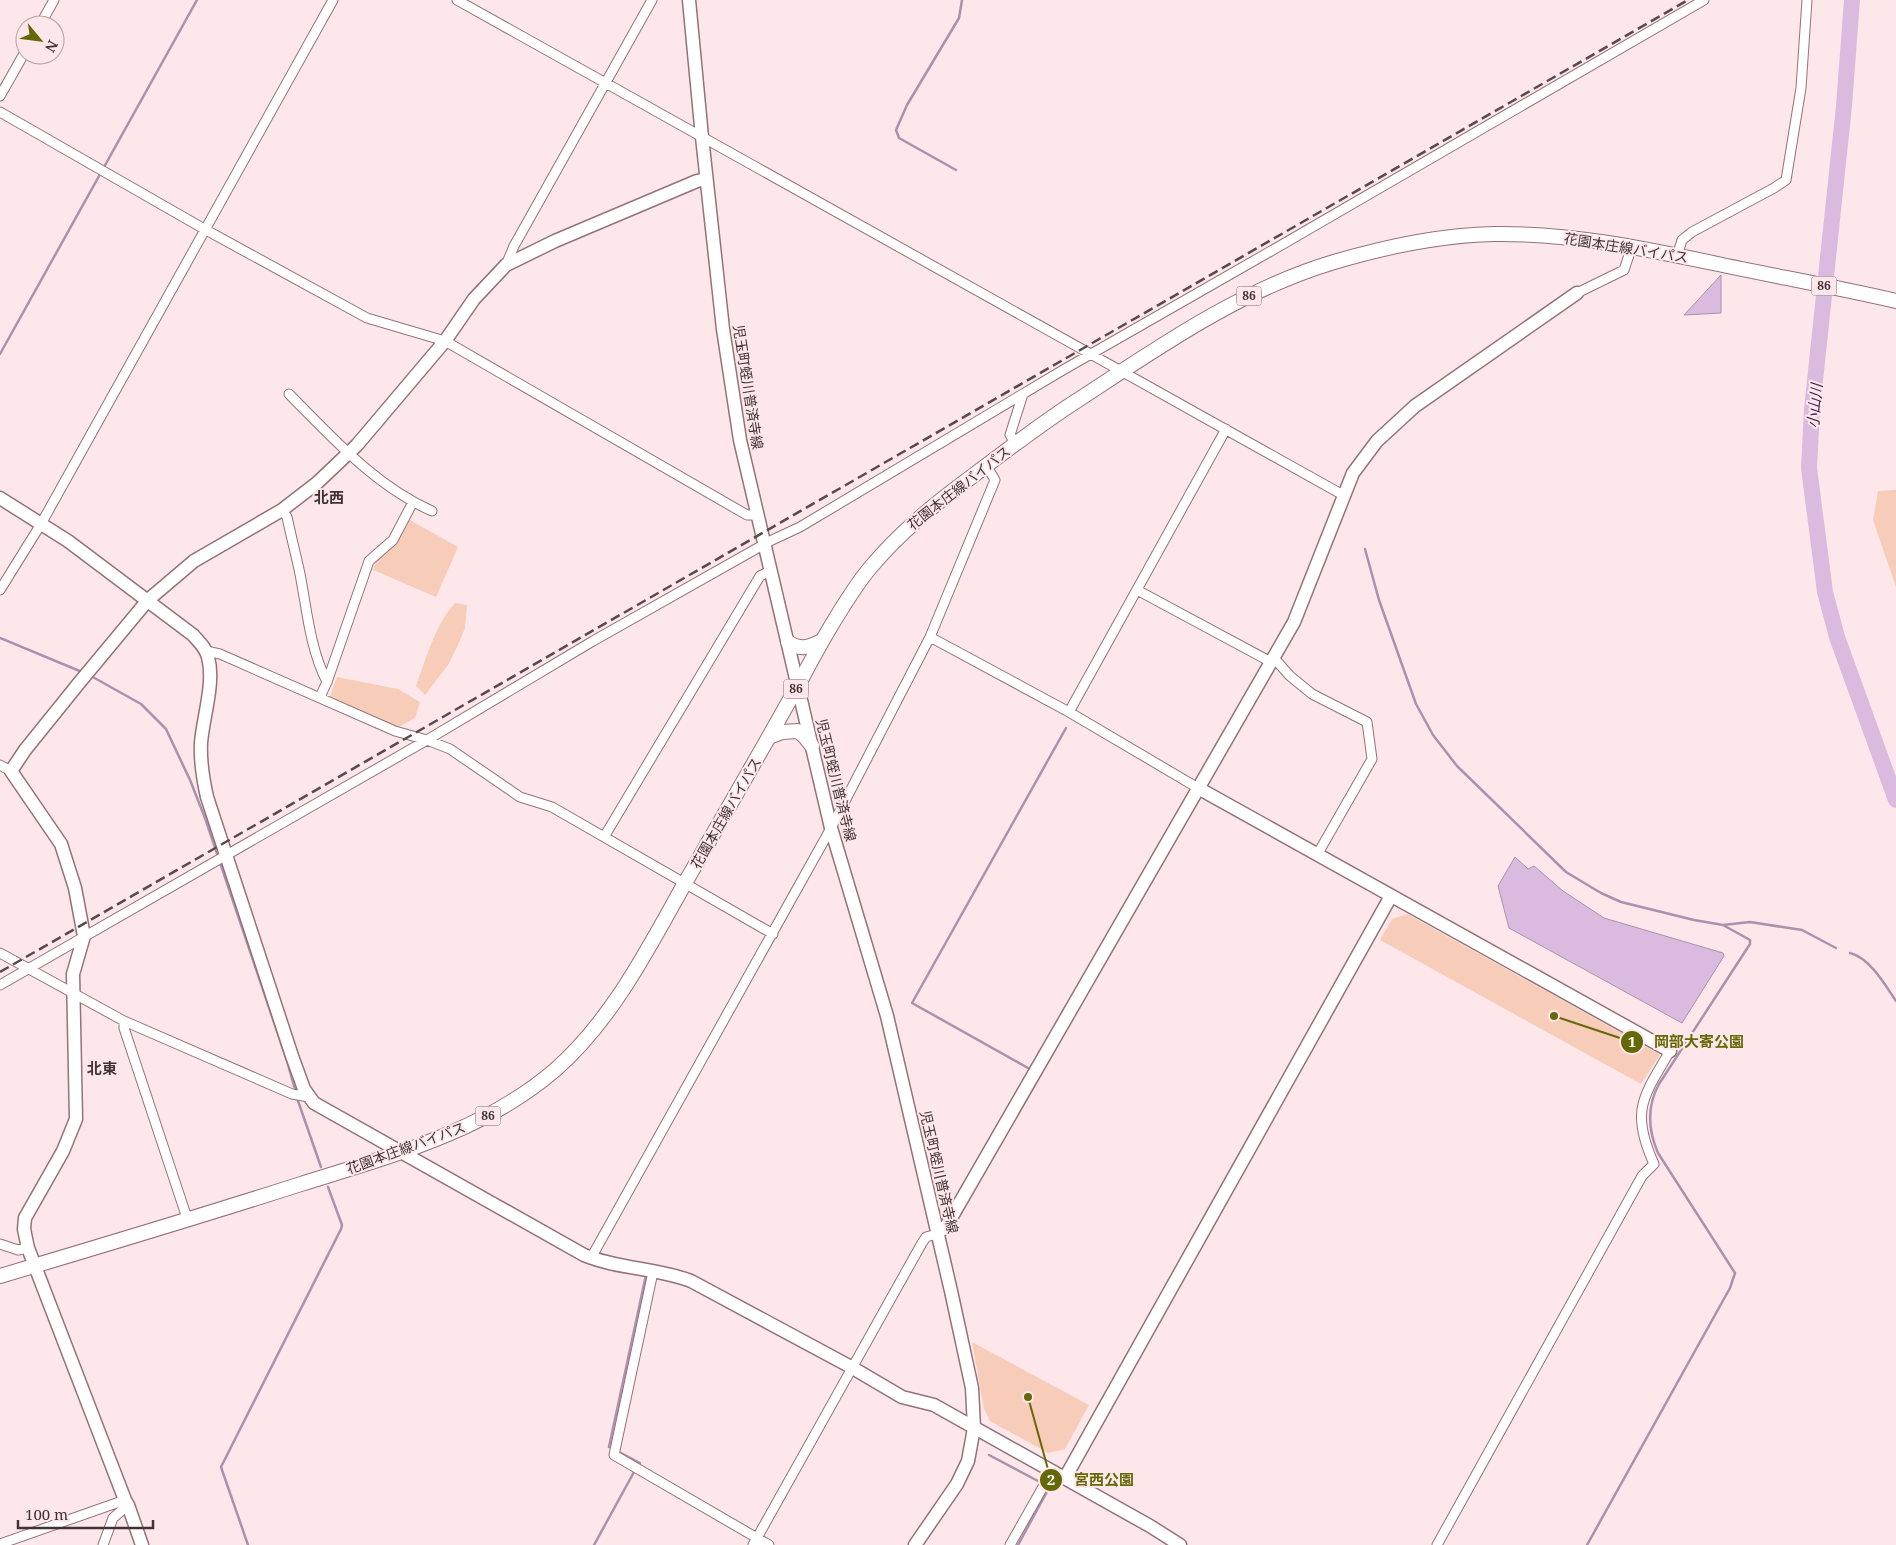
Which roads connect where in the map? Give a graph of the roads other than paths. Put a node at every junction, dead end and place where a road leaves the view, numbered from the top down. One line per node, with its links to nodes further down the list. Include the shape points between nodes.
1 (54, 0): 8 (street)
2 (333, 0): 15 (street)
3 (458, 0): 10 (street)
4 (652, 0): 10 (street)
5 (689, 0): 13 (street, 児玉町蛭川普済寺線)
6 (1704, 0): 22 (street)
7 (1807, 0): 17 (street, via 1801,88 1786,180 1692,232 1682,240)
8 (46, 15)
9 (18, 65): 11 (street)
10 (606, 82): 13 (street); 18 (street)
11 (0, 96)
12 (0, 112): 15 (street)
13 (702, 137): 14 (street, 児玉町蛭川普済寺線); 22 (street)
14 (706, 179): 18 (street); 35 (street, 児玉町蛭川普済寺線, via 732,400)
15 (206, 230): 21 (street, via 367,318); 36 (street)
16 (1632, 246): 17 (main road, 花園本庄線バイパス / 86); 19 (street, via 1624,270); 23 (main road, 花園本庄線バイパス / 86, via 1572,237 1497,234 1415,242 1354,257 1330,263 1260,291 1198,322)
17 (1677, 256): 20 (main road, 花園本庄線バイパス / 86)
18 (506, 264): 21 (street, via 474,299)
19 (1577, 293): 30 (street, via 1403,416 1361,459)
20 (1896, 301)
21 (445, 341): 28 (street); 35 (street, via 747,515)
22 (1091, 353): 23 (street); 25 (street)
23 (1121, 372): 26 (street); 27 (main road, 花園本庄線バイパス / 86)
24 (289, 394): 28 (street)
25 (1023, 394): 27 (street, via 1010,435); 37 (street, via 800,527)
26 (1226, 429): 30 (street); 40 (street)
27 (1016, 443): 29 (main road, 花園本庄線バイパス / 86)
28 (348, 453): 32 (street, via 370,473); 33 (street)
29 (986, 465): 42 (street, via 995,480); 43 (main road, 花園本庄線バイパス / 86, via 937,502 872,566)
30 (1343, 494): 46 (street, via 1306,594)
31 (0, 498): 36 (street)
32 (413, 502): 34 (street); 47 (street, via 393,540 369,561)
33 (282, 510): 41 (street, via 194,561); 47 (street, via 287,517 320,668)
34 (432, 511)
35 (756, 515): 37 (street, 児玉町蛭川普済寺線)
36 (40, 524): 39 (street); 41 (street)
37 (765, 544): 38 (street, 児玉町蛭川普済寺線); 52 (street)
38 (770, 571): 44 (street, 児玉町蛭川普済寺線); 57 (street, via 760,576)
39 (0, 590)
40 (1137, 590): 46 (street); 50 (street)
41 (148, 600): 45 (street, via 193,635); 54 (street)
42 (930, 637): 50 (street); 56 (street)
43 (822, 640): 44 (main road, via 800,648); 48 (main road, 花園本庄線バイパス / 86)
44 (788, 642): 48 (street, 児玉町蛭川普済寺線)
45 (206, 651): 49 (street); 58 (street, via 209,685 200,762 207,797)
46 (1273, 660): 55 (street); 59 (street, via 1312,694 1368,722 1372,758)
47 (327, 682): 49 (street)
48 (797, 688): 51 (main road, 花園本庄線バイパス / 86); 53 (street, 児玉町蛭川普済寺線)
49 (320, 697): 52 (street, via 395,731)
50 (1069, 712): 55 (street)
51 (769, 737): 53 (main road, via 798,731); 60 (main road, 花園本庄線バイパス / 86)
52 (427, 740): 57 (street, via 450,749 520,797 552,808); 58 (street)
53 (812, 746): 56 (street, 児玉町蛭川普済寺線)
54 (5, 768): 63 (street, via 61,844 75,888)
55 (1198, 788): 59 (street); 73 (street, via 947,1225)
56 (831, 828): 62 (street); 73 (street, 児玉町蛭川普済寺線, via 887,1016)
57 (604, 837): 60 (street)
58 (226, 855): 63 (street); 70 (street, via 292,1056)
59 (1317, 855): 61 (street)
60 (685, 883): 62 (street); 71 (main road, 花園本庄線バイパス / 86, via 635,973 603,1018 559,1067 530,1090 462,1130)
61 (1391, 896): 69 (street); 83 (street)
62 (773, 934): 76 (street)
63 (84, 936): 65 (street); 67 (street, via 75,965)
64 (0, 952): 65 (street)
65 (28, 969): 66 (street); 67 (street)
66 (0, 985)
67 (74, 994): 68 (street); 75 (street, via 76,1119 63,1151 25,1218)
68 (124, 1021): 70 (street, via 292,1094); 72 (street)
69 (1670, 1051): 93 (street, via 1647,1090 1642,1110 1642,1135 1654,1164 1642,1176)
70 (309, 1097): 71 (street, via 321,1108)
71 (400, 1152): 72 (main road, 花園本庄線バイパス / 86); 76 (street)
72 (188, 1221): 77 (main road, 花園本庄線バイパス / 86)
73 (937, 1234): 80 (street, via 926,1237 922,1243); 81 (street, 児玉町蛭川普済寺線, via 972,1388)
74 (0, 1244): 75 (street, via 18,1250)
75 (28, 1248): 77 (street)
76 (591, 1258): 78 (street)
77 (35, 1266): 79 (main road, 花園本庄線バイパス / 86); 84 (street)
78 (653, 1272): 80 (street, via 691,1281); 85 (street, via 614,1454)
79 (0, 1276)
80 (851, 1367): 81 (street, via 902,1397 934,1405); 85 (street)
81 (974, 1428): 82 (street); 90 (street, 児玉町蛭川普済寺線, via 968,1461 957,1484)
82 (1052, 1471): 83 (street); 91 (street)
83 (1065, 1478): 92 (street)
84 (126, 1502): 86 (street); 87 (street, via 113,1518); 88 (street)
85 (755, 1541): 89 (street)
86 (0, 1544)
87 (103, 1545)
88 (142, 1545)
89 (769, 1545)
90 (915, 1545)
91 (1010, 1545)
92 (1180, 1545)
93 (1437, 1545)

